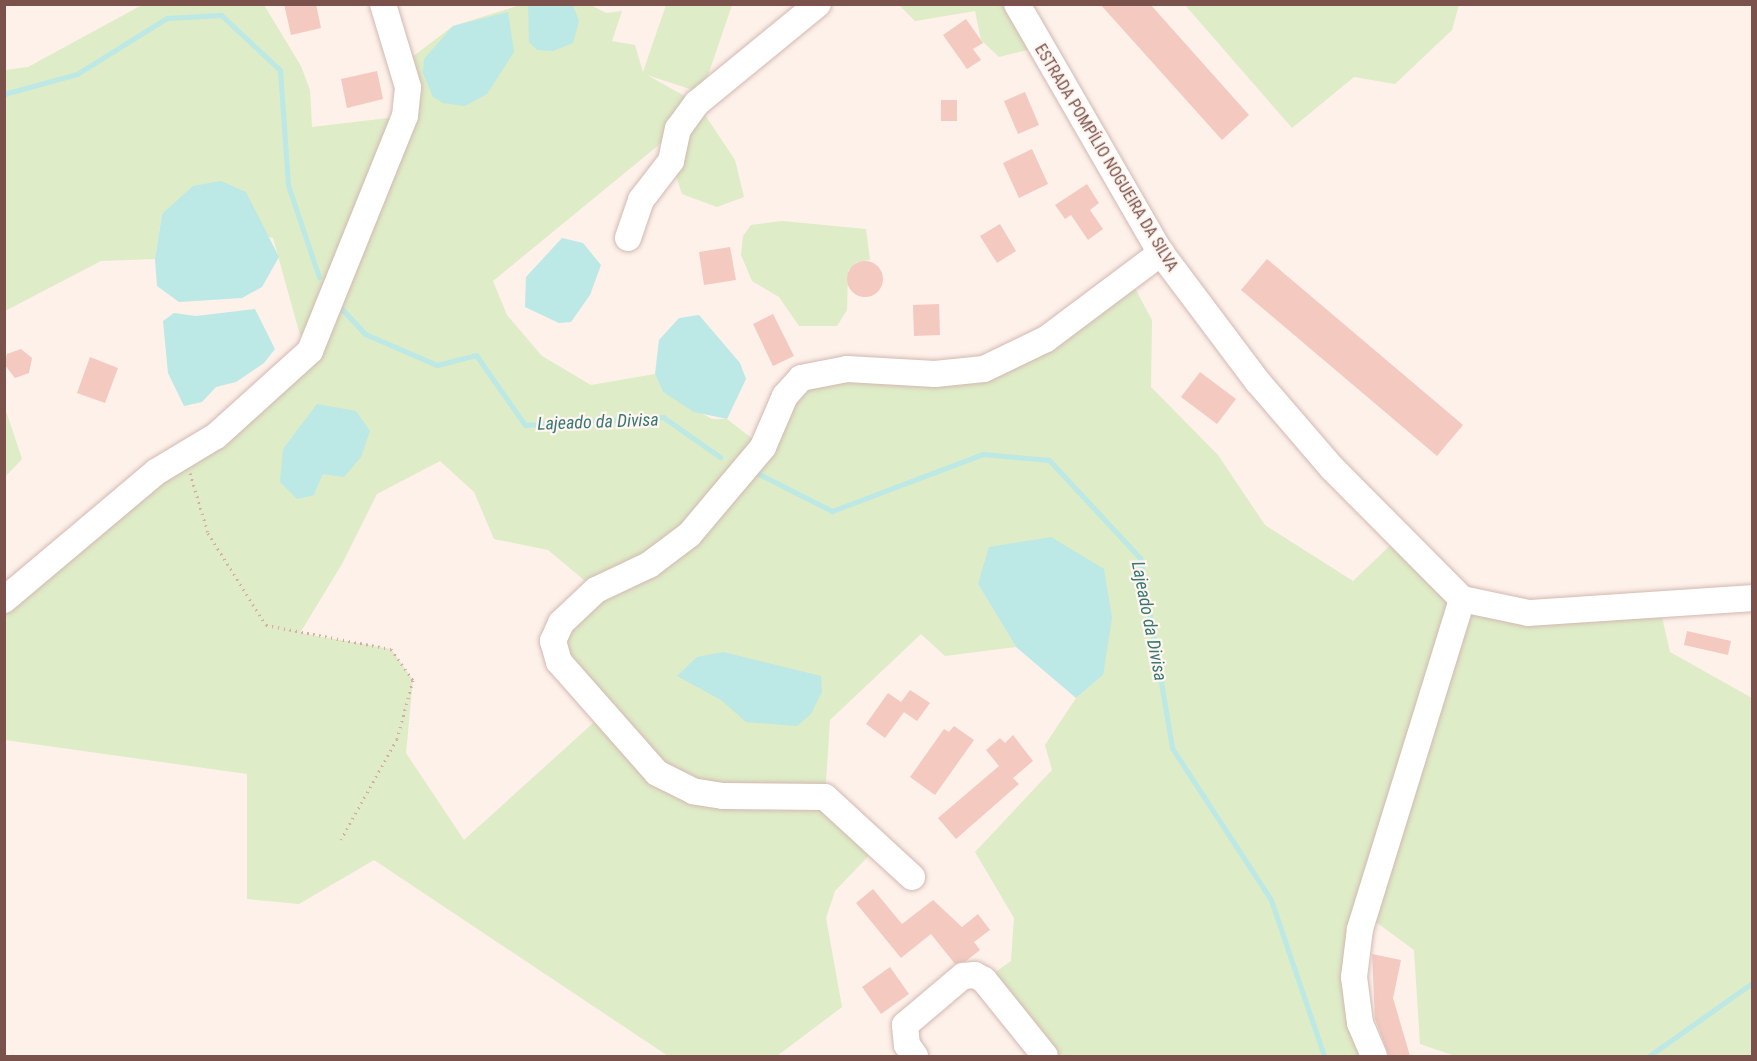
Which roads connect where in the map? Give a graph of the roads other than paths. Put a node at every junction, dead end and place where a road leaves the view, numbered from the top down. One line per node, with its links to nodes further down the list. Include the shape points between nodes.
1 (383, 4): 8 (street, via 408,87 405,116 310,351 216,436 156,472)
2 (819, 4): 4 (street, via 697,103 678,129 671,161 640,200)
3 (1017, 4): 5 (street, ESTRADA POMPÍLIO NOGUEIRA DA SILVA)
4 (628, 238)
5 (1161, 253): 7 (street, ESTRADA POMPÍLIO NOGUEIRA DA SILVA, via 1258,382 1325,460); 9 (street, via 1046,339 984,369 936,374 847,369 801,378 785,396 763,447 689,535 649,565 596,590 561,622 553,641 559,662 657,773 693,790 723,795 825,797)
6 (1752, 598): 7 (street, via 1530,612)
7 (1462, 599): 12 (street, via 1360,929 1354,977 1360,1023)
8 (4, 600)
9 (912, 877)
10 (915, 1056): 11 (street, via 907,1045 905,1025 963,976 975,975 984,980)
11 (1045, 1056)
12 (1374, 1056)

